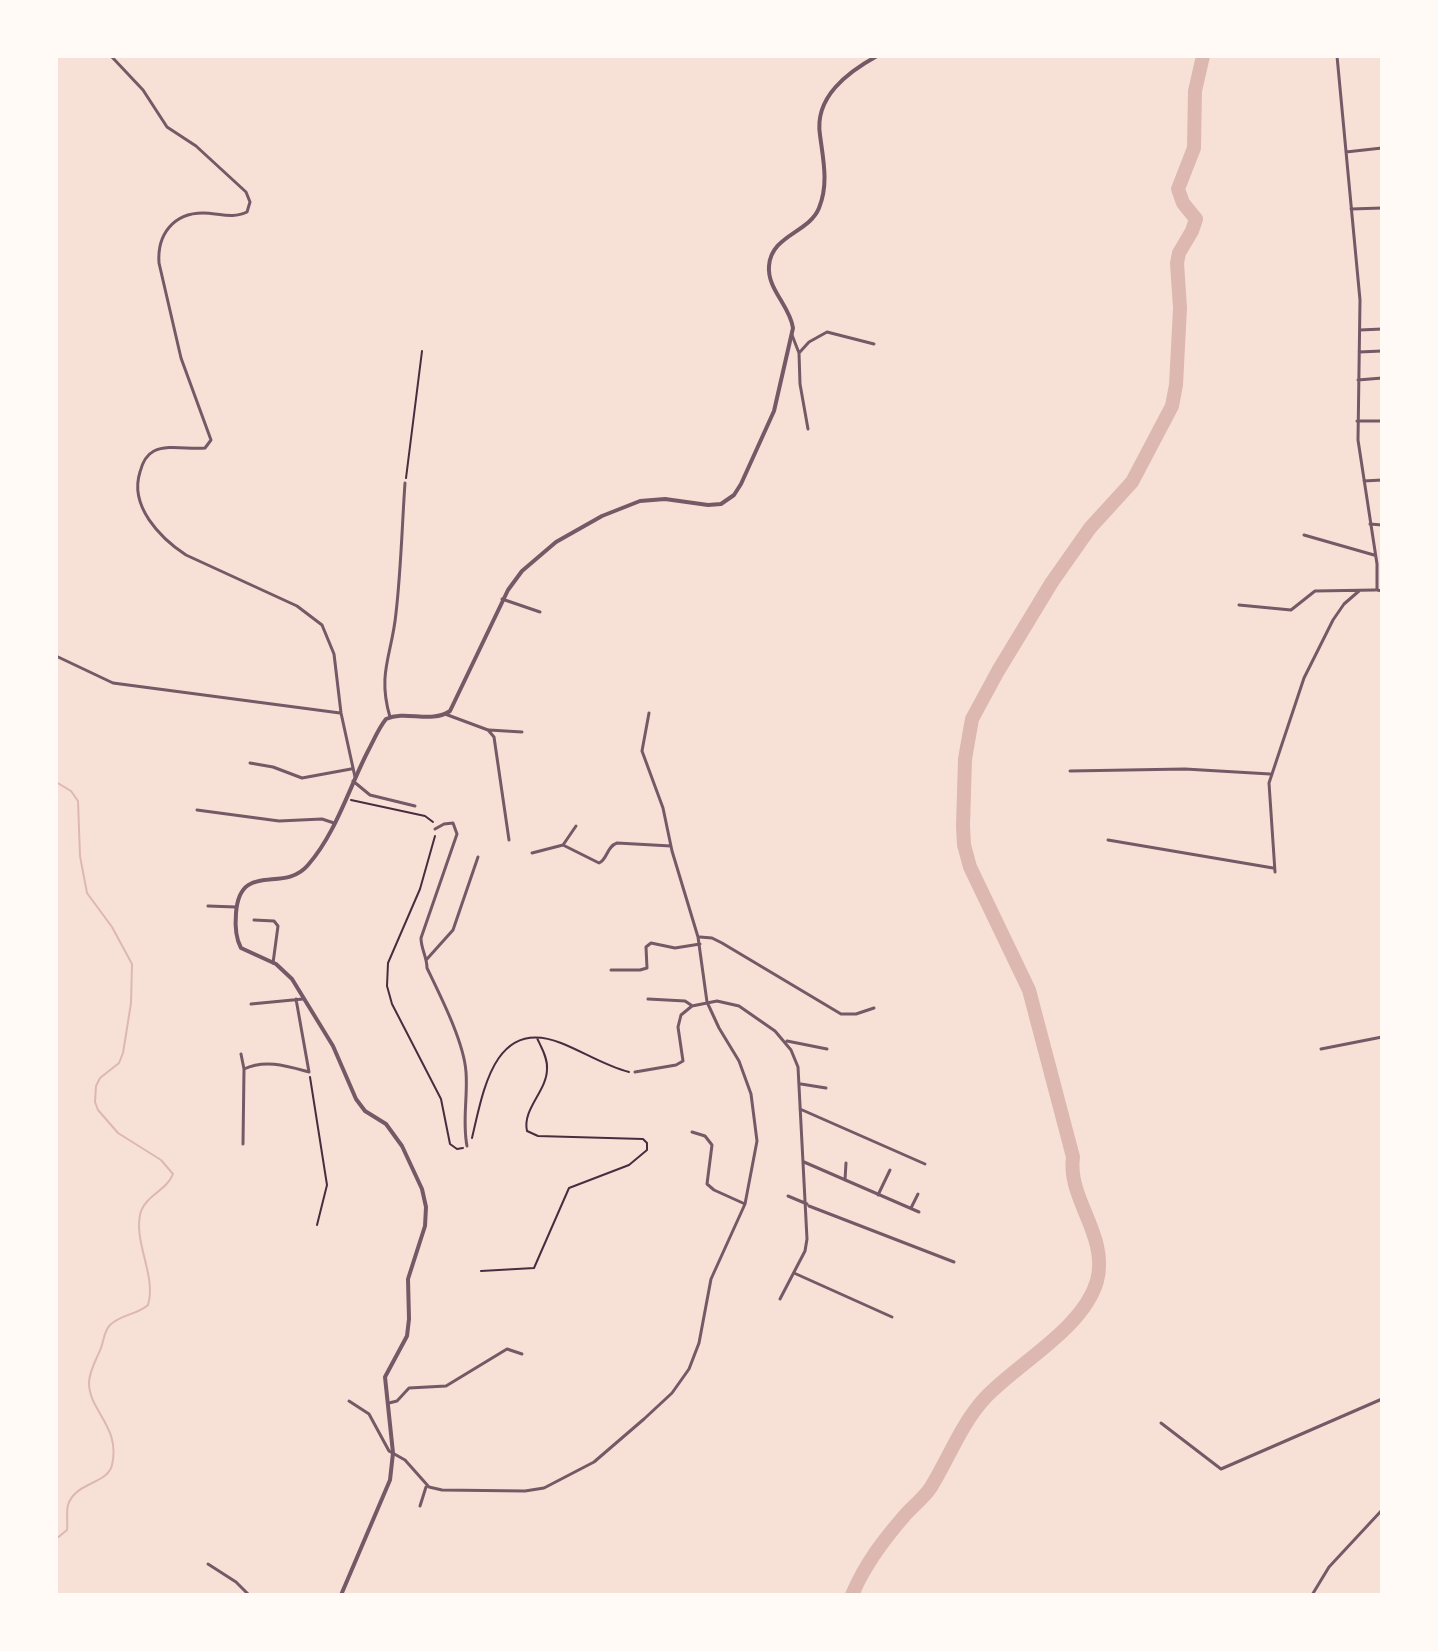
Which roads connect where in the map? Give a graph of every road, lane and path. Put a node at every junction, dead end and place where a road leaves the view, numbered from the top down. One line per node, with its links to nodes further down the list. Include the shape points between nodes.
1 (111, 56): 35 (street, via 143,90 163,123 196,146 246,192 250,202 240,215 185,217 162,237 159,263 178,345 211,440 205,448 160,449 149,455 138,476 143,508 170,544 186,555 297,606 322,625 334,654)
2 (877, 56): 10 (street, via 846,74 824,106 819,129 825,170 821,205 808,223 775,247 769,261)
3 (1337, 56): 5 (street)
4 (1382, 148): 5 (street)
5 (1346, 152): 7 (street)
6 (1382, 208): 7 (street)
7 (1351, 209): 9 (street)
8 (1382, 329): 9 (street)
9 (1360, 330): 14 (street)
10 (792, 333): 15 (street); 31 (street, via 774,411 730,499 708,505 654,499 624,506 556,542 522,571)
11 (874, 344): 15 (street, via 827,332)
12 (422, 351): 23 (path)
13 (1382, 351): 14 (street)
14 (1359, 352): 17 (street)
15 (799, 353): 20 (street)
16 (1382, 378): 17 (street)
17 (1358, 380): 18 (street)
18 (1357, 421): 19 (street); 22 (street)
19 (1382, 421)
20 (808, 429)
21 (1382, 480): 22 (street)
22 (1364, 481): 24 (street)
23 (405, 483): 38 (street, via 396,614 384,673)
24 (1369, 524): 25 (street); 27 (street)
25 (1382, 525)
26 (1304, 535): 27 (street)
27 (1375, 555): 28 (street)
28 (1379, 564): 30 (street)
29 (1359, 591): 30 (street); 32 (street, via 1315,591 1285,611); 44 (street, via 1333,620 1304,678)
30 (1379, 591)
31 (502, 599): 33 (street); 37 (street, via 467,680)
32 (1239, 605)
33 (540, 612)
34 (56, 656): 35 (street, via 113,683)
35 (341, 713): 42 (street)
36 (649, 713): 55 (street, via 642,751)
37 (445, 714): 38 (street); 39 (street)
38 (390, 717): 45 (street)
39 (488, 730): 40 (street); 52 (street, via 497,744)
40 (522, 732)
41 (250, 763): 42 (street, via 302,778)
42 (353, 769): 45 (street)
43 (1070, 771): 44 (street)
44 (1272, 774): 53 (street, via 1275,870)
45 (354, 779): 46 (street); 47 (street, via 370,795)
46 (346, 799): 49 (street); 51 (path, via 425,816)
47 (415, 806)
48 (197, 810): 49 (street)
49 (334, 823): 59 (street, via 306,868 293,876 247,884)
50 (576, 826): 54 (street)
51 (435, 829): 63 (street, via 450,822 457,834 421,938); 87 (path, via 420,889 388,963 387,986 441,1099 450,1144 457,1149)
52 (509, 840)
53 (1108, 840)
54 (563, 845): 55 (street, via 599,863 617,843); 56 (street)
55 (671, 846): 61 (street)
56 (532, 853)
57 (478, 857): 63 (street, via 453,930)
58 (208, 906): 59 (street)
59 (236, 907): 64 (street, via 241,948)
60 (254, 920): 64 (street, via 278,926)
61 (698, 937): 62 (street); 72 (street, via 722,943 841,1014)
62 (700, 944): 65 (street, via 675,948 651,943 646,947 647,968); 69 (street)
63 (427, 959): 87 (street, via 466,1067)
64 (273, 963): 67 (street)
65 (611, 970)
66 (296, 999): 67 (street); 70 (street); 80 (street)
67 (304, 999): 111 (street, via 360,1106 386,1124 402,1146 424,1197 425,1226 408,1279 407,1336 385,1377)
68 (648, 999): 71 (street)
69 (707, 1002): 71 (street); 75 (street, via 739,1006); 96 (street, via 751,1094 757,1141)
70 (251, 1004)
71 (692, 1006): 81 (street, via 679,1021 683,1061)
72 (874, 1008)
73 (1382, 1037): 77 (street)
74 (537, 1038): 81 (path); 87 (path, via 516,1043 493,1063); 102 (path, via 547,1073 527,1117 527,1131 538,1136 643,1139 647,1150 629,1165 569,1188 534,1268)
75 (785, 1040): 76 (street); 82 (street)
76 (827, 1049)
77 (1321, 1049)
78 (241, 1054): 79 (street)
79 (244, 1069): 80 (street, via 275,1064); 86 (street)
80 (309, 1072): 100 (path, via 327,1185)
81 (635, 1072)
82 (801, 1084): 83 (street); 84 (street)
83 (826, 1088)
84 (800, 1109): 88 (street); 90 (street)
85 (692, 1132): 96 (street, via 712,1145 709,1187)
86 (243, 1144)
87 (467, 1146)
88 (804, 1162): 92 (street); 97 (street)
89 (846, 1163): 92 (street)
90 (925, 1164)
91 (890, 1170): 94 (street)
92 (845, 1180): 94 (street)
93 (918, 1194): 98 (street)
94 (878, 1195): 98 (street)
95 (788, 1196): 97 (street)
96 (745, 1204): 114 (street, via 711,1279 689,1369 672,1393 628,1434 594,1462 534,1491 442,1490)
97 (808, 1205): 101 (street); 103 (street, via 807,1239)
98 (911, 1208): 99 (street)
99 (919, 1212)
100 (317, 1225)
101 (954, 1262)
102 (481, 1271)
103 (794, 1273): 104 (street); 105 (street)
104 (780, 1299)
105 (892, 1317)
106 (505, 1342): 107 (street)
107 (507, 1349): 108 (street); 111 (street, via 450,1384 409,1388)
108 (522, 1354)
109 (1382, 1399): 112 (street, via 1221,1469)
110 (349, 1401): 113 (street, via 369,1414)
111 (389, 1403): 113 (street)
112 (1161, 1423)
113 (393, 1453): 114 (street); 119 (street, via 386,1494)
114 (427, 1485): 115 (street)
115 (420, 1506)
116 (1382, 1510): 120 (street, via 1329,1567)
117 (208, 1564): 118 (street)
118 (249, 1595)
119 (341, 1595)
120 (1312, 1595)

